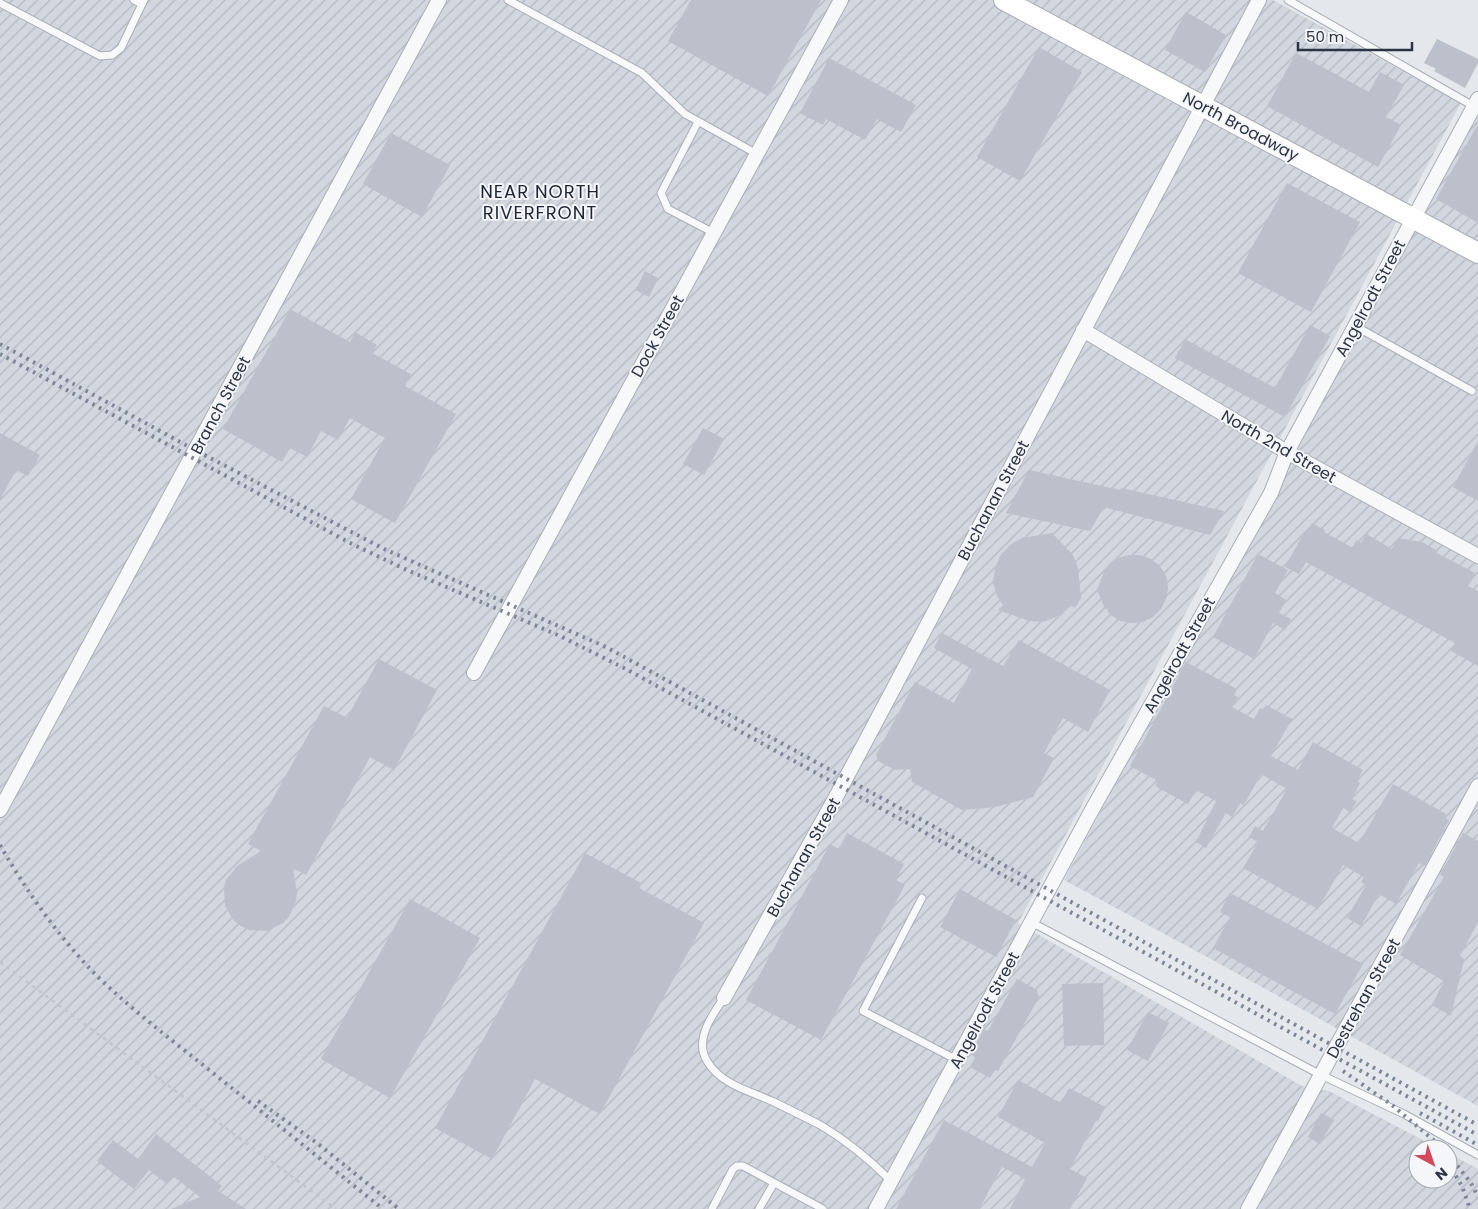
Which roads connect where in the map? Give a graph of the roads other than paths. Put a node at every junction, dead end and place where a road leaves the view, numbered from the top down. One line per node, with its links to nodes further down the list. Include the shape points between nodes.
1 (134, 0): 8 (lane)
2 (439, 0): 24 (street, Branch Street)
3 (508, 0): 12 (lane, via 642,73 685,114)
4 (841, 0): 13 (street, Dock Street)
5 (1004, 0): 11 (main road, North Broadway)
6 (1259, 0): 11 (street, Buchanan Street)
7 (1288, 0): 10 (lane)
8 (143, 2): 9 (lane, via 121,48 112,55 100,56)
9 (0, 3)
10 (1477, 104): 14 (street, Angelrodt Street)
11 (1203, 105): 14 (main road, North Broadway); 18 (street, Buchanan Street)
12 (698, 122): 13 (lane); 15 (lane, via 661,193 668,209)
13 (757, 154): 15 (street, Dock Street)
14 (1413, 218): 16 (main road, North Broadway); 17 (street, Angelrodt Street)
15 (714, 233): 22 (street, Dock Street)
16 (1478, 254)
17 (1355, 326): 19 (lane); 20 (street, Angelrodt Street)
18 (1083, 330): 20 (street, North 2nd Street); 27 (street, Buchanan Street, via 837,795)
19 (1472, 391)
20 (1287, 452): 21 (street, North 2nd Street); 26 (street, Angelrodt Street, via 1271,493)
21 (1478, 556)
22 (474, 673)
23 (1478, 786): 29 (street, Destrehan Street)
24 (0, 810)
25 (922, 898): 28 (lane, via 863,1011)
26 (1031, 922): 28 (street, Angelrodt Street); 29 (lane)
27 (724, 998): 31 (lane, via 705,1030 702,1048 706,1060 716,1072 732,1085 823,1127 867,1158)
28 (957, 1060): 31 (street, Angelrodt Street)
29 (1321, 1074): 30 (lane, via 1404,1114); 37 (street, Destrehan Street)
30 (1478, 1155)
31 (891, 1181): 36 (street, Angelrodt Street)
32 (774, 1183): 33 (lane, via 737,1166); 34 (lane); 35 (lane)
33 (712, 1209)
34 (759, 1209)
35 (823, 1209)
36 (876, 1209)
37 (1248, 1209)

